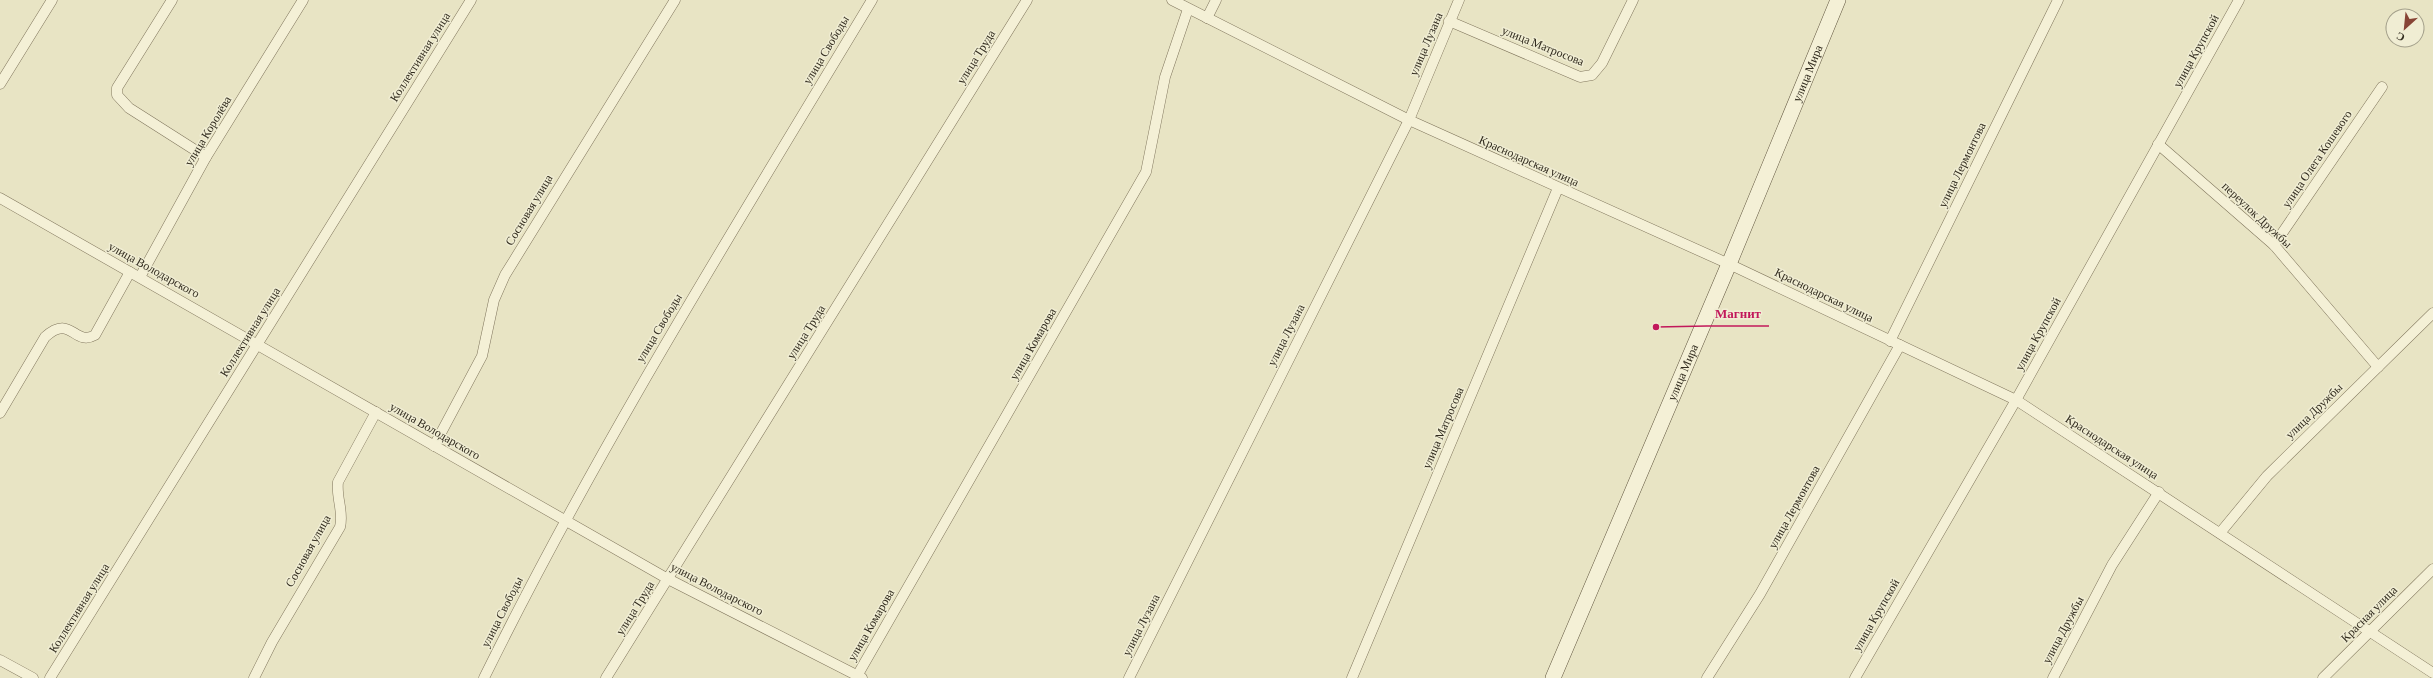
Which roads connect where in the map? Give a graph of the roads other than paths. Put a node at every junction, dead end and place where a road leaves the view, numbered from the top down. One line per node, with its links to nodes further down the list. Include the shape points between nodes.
1 (52, 0): 18 (street)
2 (172, 0): 22 (street, via 117,88 118,95 129,108)
3 (303, 0): 22 (street, улица Королёва)
4 (471, 0): 31 (street, Коллективная улица)
5 (675, 0): 37 (street, Сосновая улица, via 505,275 494,300 482,356)
6 (872, 0): 39 (street, улица Свободы, via 658,354)
7 (1027, 0): 42 (street, улица Труда)
8 (1172, 0): 15 (street, Краснодарская улица)
9 (1216, 0): 16 (street)
10 (1459, 0): 17 (street, улица Лузана)
11 (1633, 0): 17 (street, улица Матросова, via 1602,63 1592,76 1580,77)
12 (1838, 0): 26 (main road, улица Мира)
13 (2058, 0): 30 (street, улица Лермонтова)
14 (2239, 0): 21 (street, улица Крупской)
15 (1188, 9): 16 (street, Краснодарская улица); 46 (street, улица Комарова, via 1165,77 1146,172)
16 (1207, 18): 20 (street, Краснодарская улица)
17 (1449, 21): 20 (street, улица Лузана)
18 (0, 84)
19 (2382, 87): 25 (street, улица Олега Кошевого)
20 (1409, 120): 23 (street, Краснодарская улица); 52 (street, улица Лузана)
21 (2158, 144): 25 (street, переулок Дружбы); 34 (street, улица Крупской)
22 (206, 157): 28 (street, улица Королёва)
23 (1558, 188): 26 (street, Краснодарская улица); 53 (street, улица Матросова)
24 (0, 198): 27 (street, улица Володарского)
25 (2274, 245): 33 (street, переулок Дружбы)
26 (1729, 264): 30 (street, Краснодарская улица); 54 (main road, улица Мира)
27 (130, 272): 28 (street, улица Володарского); 36 (street, via 95,335 83,338 64,328 54,329 45,337)
28 (140, 277): 31 (street, улица Володарского)
29 (2433, 313): 33 (street, улица Дружбы)
30 (1890, 341): 32 (street, Краснодарская улица)
31 (258, 344): 35 (street, улица Володарского); 48 (street, Коллективная улица)
32 (1900, 346): 34 (street, Краснодарская улица); 55 (street, улица Лермонтова, via 1760,594)
33 (2378, 367): 40 (street, улица Дружбы, via 2267,476)
34 (2016, 400): 38 (street, Краснодарская улица); 56 (street, улица Крупской)
35 (376, 412): 37 (street, улица Володарского); 49 (street, Сосновая улица, via 338,482 336,494 342,518 340,527 272,642)
36 (0, 413)
37 (434, 446): 39 (street, улица Володарского)
38 (2159, 492): 40 (street, Краснодарская улица); 57 (street, улица Дружбы, via 2112,565)
39 (565, 520): 42 (street, улица Володарского); 50 (street, улица Свободы)
40 (2220, 533): 43 (street, Краснодарская улица)
41 (2433, 569): 43 (street, Красная улица)
42 (668, 579): 46 (street, улица Володарского); 51 (street, улица Труда)
43 (2371, 630): 45 (street, Краснодарская улица); 58 (street, Красная улица)
44 (0, 660): 47 (street)
45 (2433, 673)
46 (860, 677)
47 (33, 678)
48 (50, 678)
49 (254, 678)
50 (484, 678)
51 (606, 678)
52 (1129, 678)
53 (1352, 678)
54 (1552, 678)
55 (1707, 678)
56 (1855, 678)
57 (2052, 678)
58 (2323, 678)

